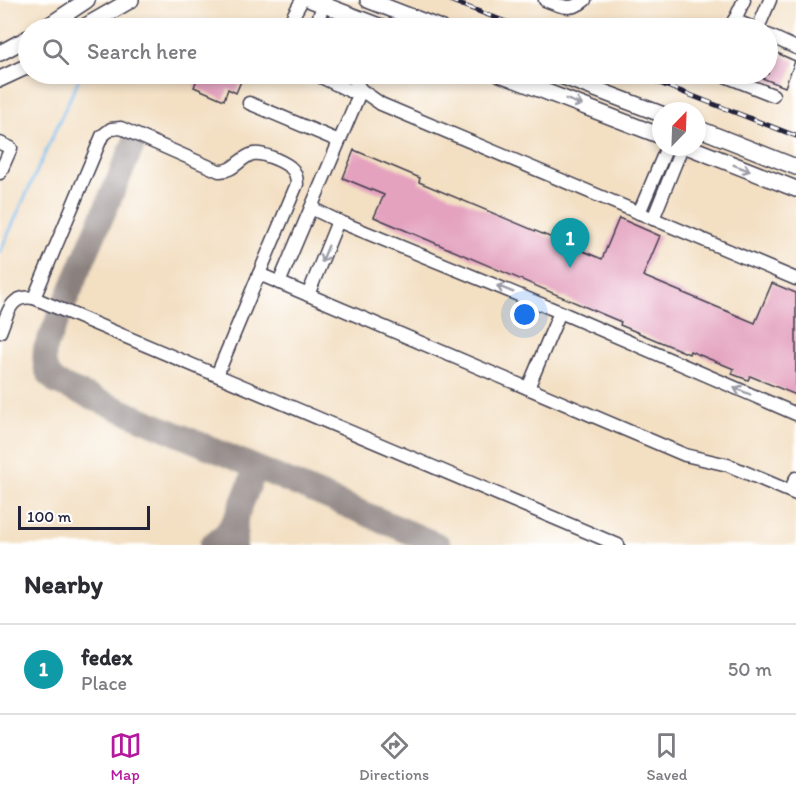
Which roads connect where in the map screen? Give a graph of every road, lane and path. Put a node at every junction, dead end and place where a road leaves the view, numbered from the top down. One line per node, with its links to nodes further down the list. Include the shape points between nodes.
1 (87, 0): 10 (main road)
2 (302, 0): 12 (street)
3 (368, 0): 15 (main road)
4 (545, 0): 5 (street, via 569,8)
5 (585, 0)
6 (744, 0): 16 (street)
7 (770, 0): 17 (street)
8 (320, 2): 13 (street); 14 (main road)
9 (126, 3): 11 (main road)
10 (60, 18)
11 (98, 18)
12 (292, 18)
13 (317, 18)
14 (359, 18)
15 (414, 18)
16 (736, 18)
17 (760, 18)
18 (778, 40): 20 (street)
19 (18, 43): 21 (main road)
20 (796, 48)
21 (0, 53)
22 (18, 71): 23 (main road)
23 (0, 79)
24 (336, 84): 29 (street, via 350,91)
25 (357, 84): 29 (street)
26 (526, 84): 34 (main road, one-way to 34)
27 (582, 84): 32 (main road)
28 (746, 84): 30 (street)
29 (361, 90): 35 (street); 45 (street, via 381,104)
30 (773, 94)
31 (249, 103): 35 (street)
32 (652, 111)
33 (706, 132): 41 (main road)
34 (652, 133)
35 (339, 141): 44 (street)
36 (0, 142): 37 (street, via 11,148)
37 (4, 152): 42 (street)
38 (706, 154): 43 (main road, one-way to 43)
39 (664, 156): 45 (street)
40 (678, 156): 46 (street)
41 (796, 167)
42 (0, 173)
43 (796, 189)
44 (311, 208): 47 (street); 50 (street)
45 (639, 213): 46 (street)
46 (653, 219): 49 (street)
47 (339, 221): 51 (street, one-way to 51); 53 (street, one-way to 47)
48 (260, 274): 50 (street); 52 (street, via 297,184 290,166 255,154 219,171 121,128 111,129 102,136); 55 (street)
49 (796, 279)
50 (279, 282): 51 (street)
51 (308, 295): 56 (street)
52 (34, 298): 54 (street, via 22,297 13,303); 55 (street)
53 (560, 312): 56 (street); 57 (street, one-way to 53)
54 (0, 332)
55 (217, 375): 60 (street)
56 (528, 388): 59 (street, via 685,455 728,465)
57 (796, 414)
58 (796, 478): 59 (street)
59 (793, 492)
60 (618, 545)

